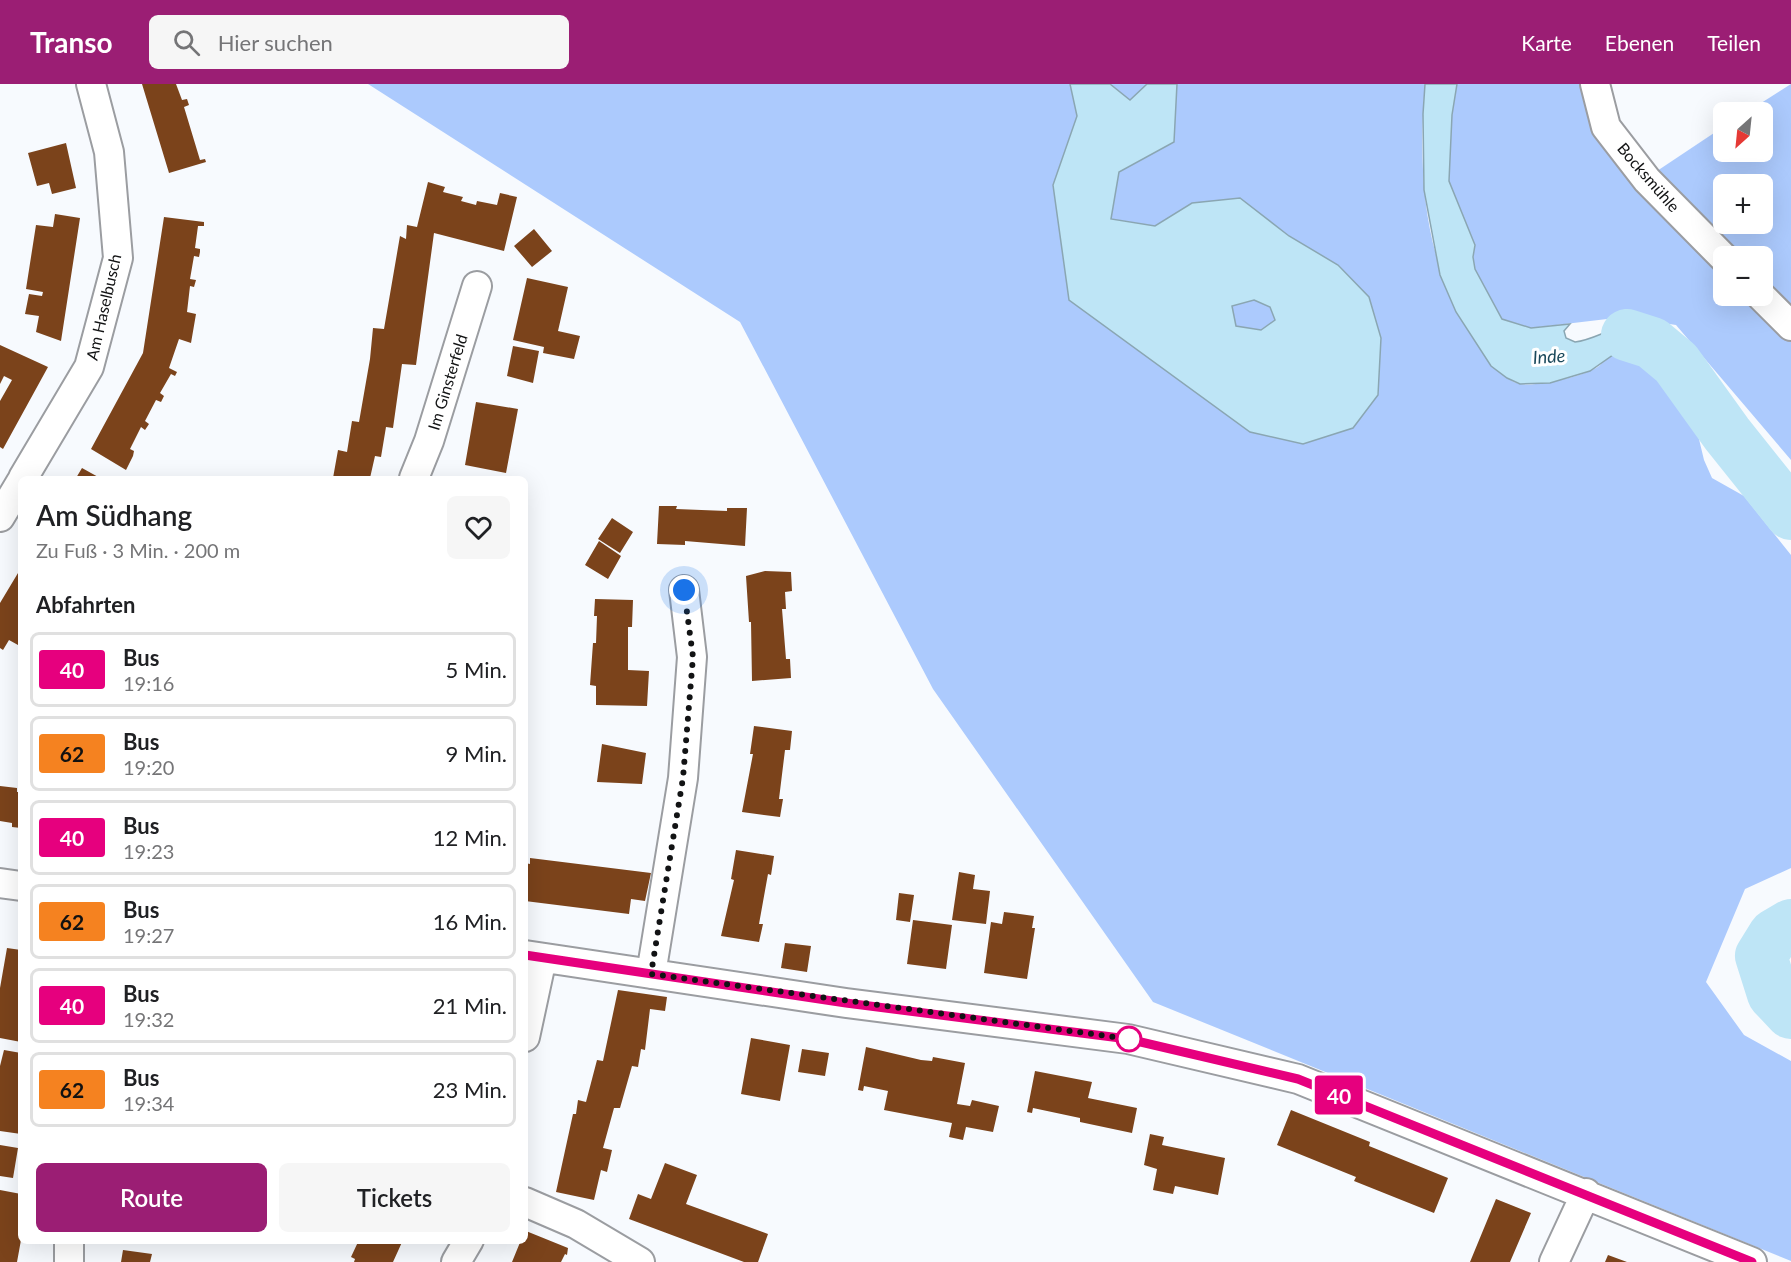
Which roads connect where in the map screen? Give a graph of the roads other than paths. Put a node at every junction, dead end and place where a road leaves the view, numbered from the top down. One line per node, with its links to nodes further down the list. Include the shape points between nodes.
1 (91, 84): 7 (street, Am Haselbusch, via 109,152 118,258 89,367)
2 (1594, 84): 3 (street, Bocksmühle, via 1606,127 1647,180)
3 (1713, 247)
4 (477, 286): 8 (street, Im Ginsterfeld)
5 (1771, 306): 6 (street)
6 (1791, 326)
7 (24, 476)
8 (415, 476)
9 (18, 487): 10 (street, Am Haselbusch)
10 (0, 517)
11 (684, 590): 15 (street, via 693,657 683,778)
12 (0, 883): 13 (street)
13 (18, 886)
14 (533, 956): 15 (street); 16 (street)
15 (651, 974): 17 (street, via 1155,1044 1298,1079)
16 (528, 1006)
17 (1586, 1193): 24 (street); 25 (street)
18 (528, 1203): 23 (street, via 576,1224)
19 (69, 1244): 21 (street)
20 (467, 1244): 22 (street)
21 (69, 1262)
22 (456, 1262)
23 (640, 1262)
24 (1554, 1262)
25 (1752, 1262)

